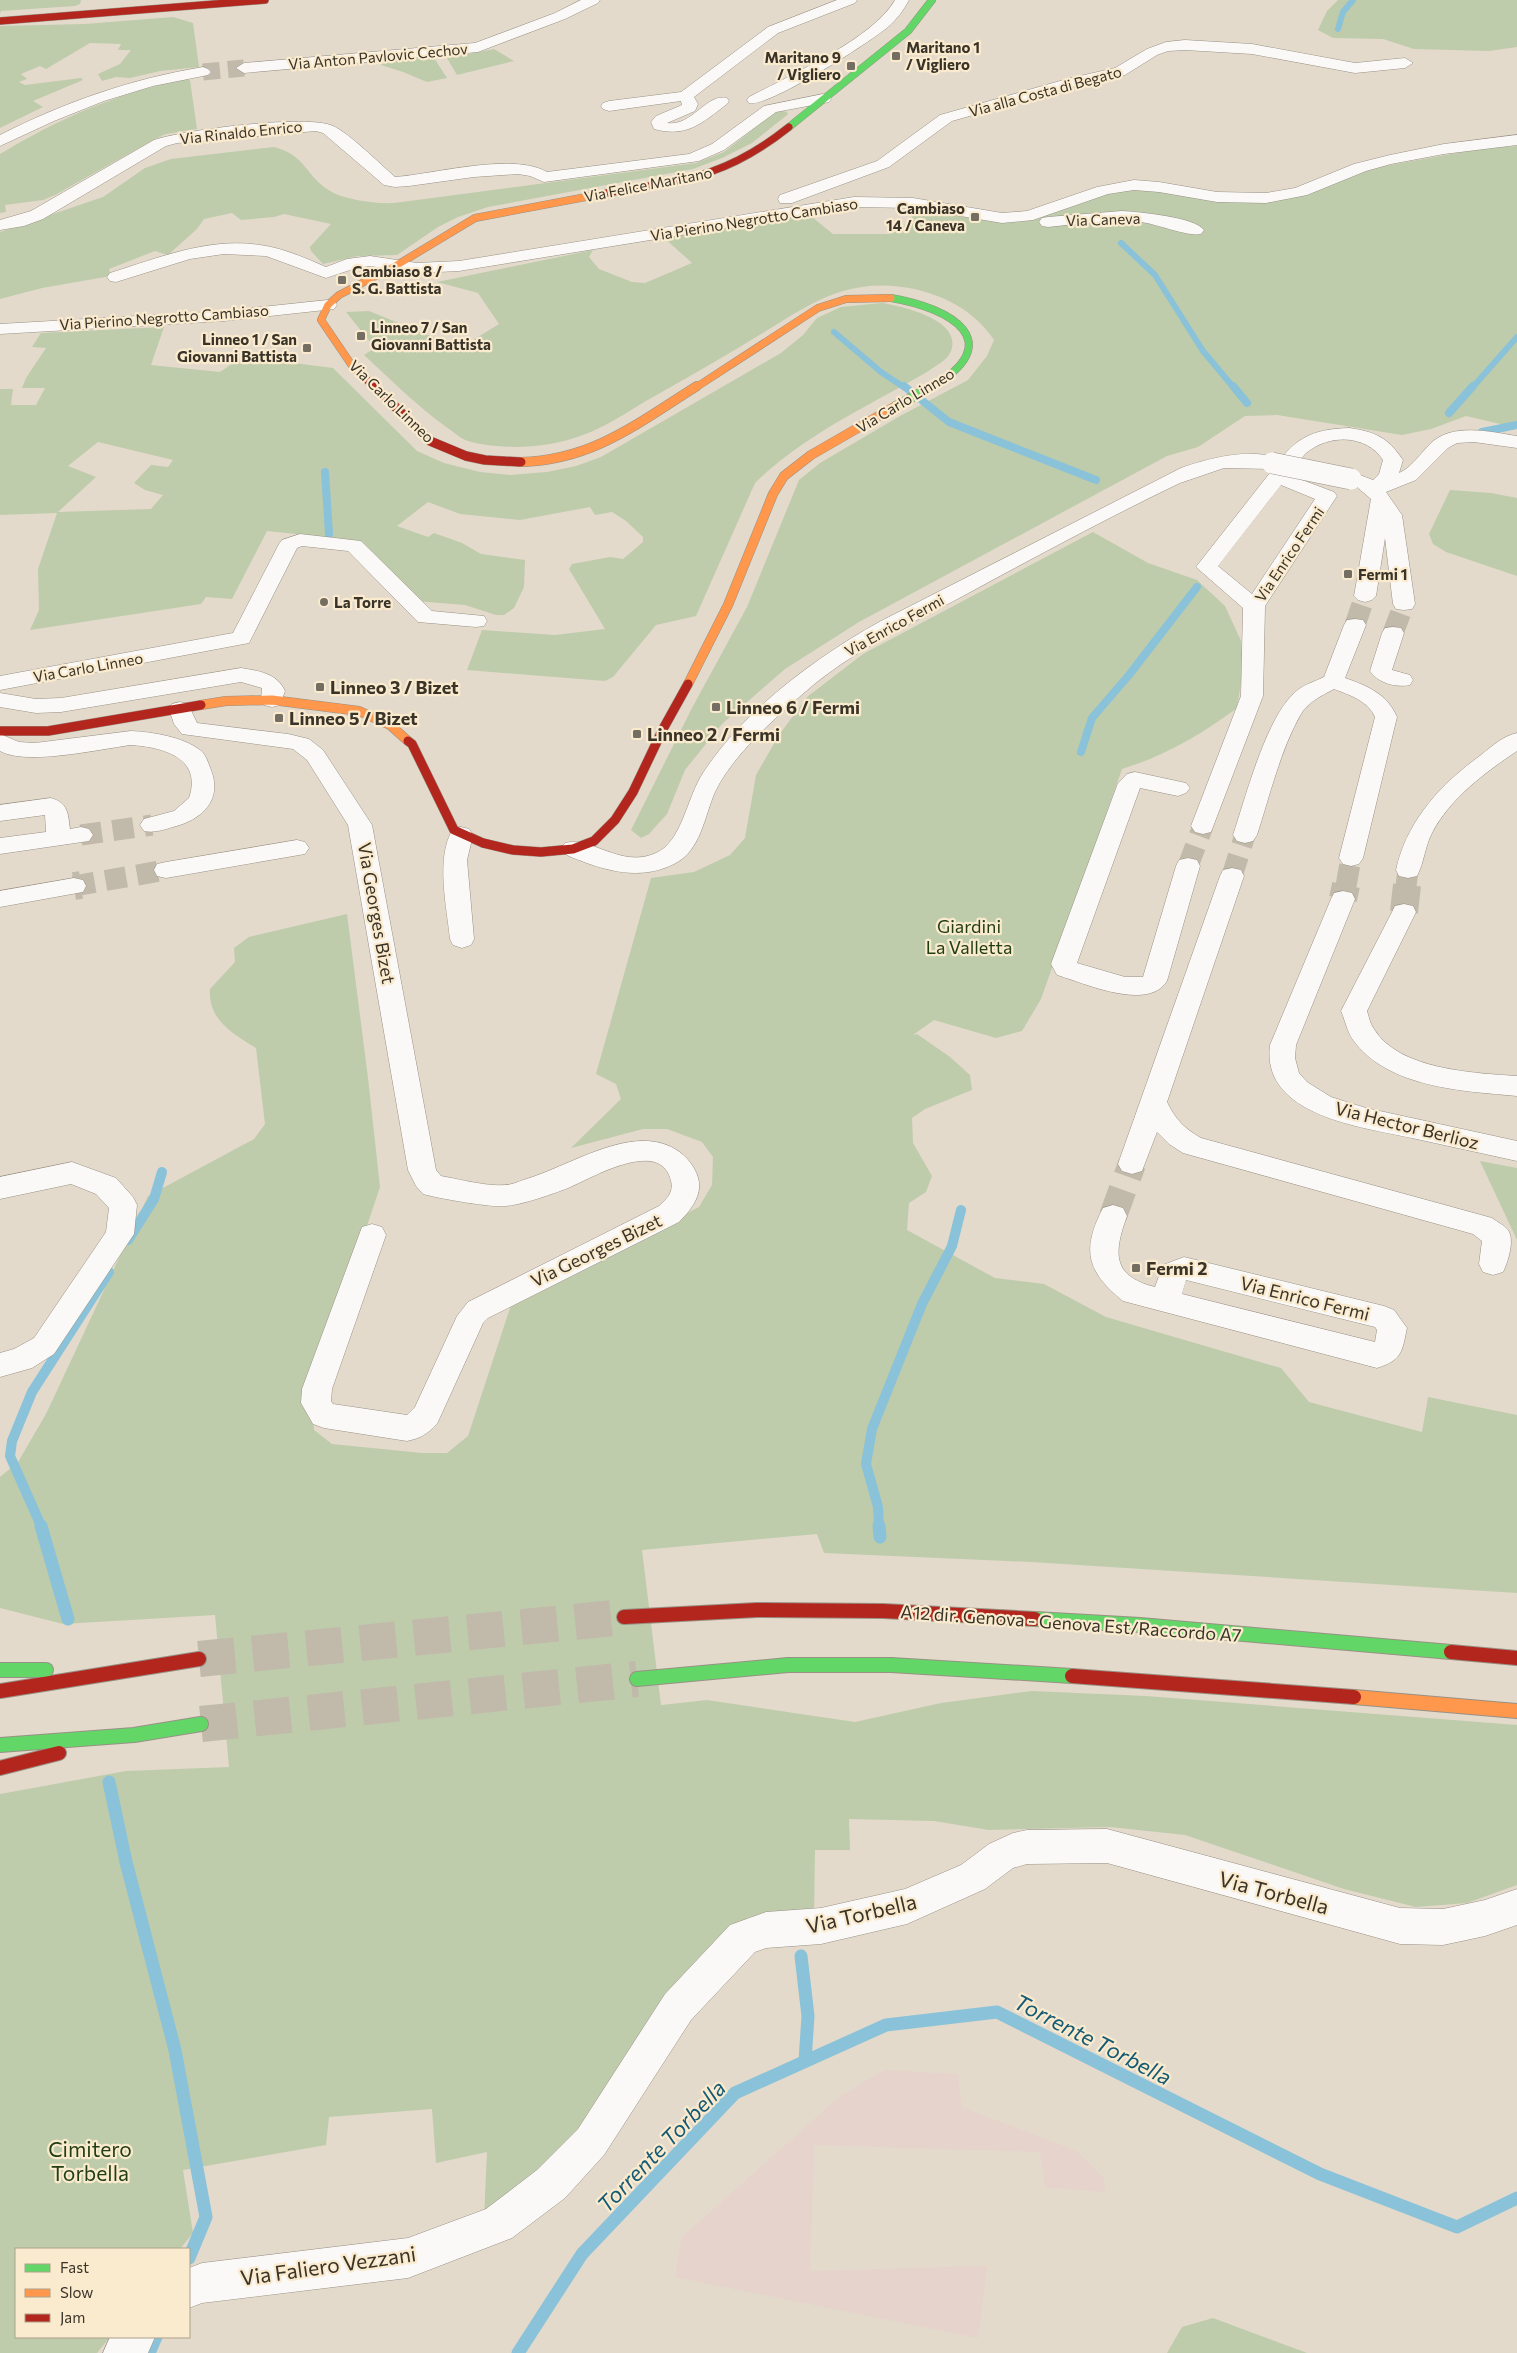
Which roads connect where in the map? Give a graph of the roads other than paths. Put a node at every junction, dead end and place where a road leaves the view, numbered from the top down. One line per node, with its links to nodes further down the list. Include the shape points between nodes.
1 (265, 0): 6 (main road)
2 (593, 0): 8 (street, Via Anton Pavlovic Cechov, via 478,47)
3 (850, 0): 10 (street, via 773,30)
4 (902, 0): 12 (street, via 897,12 848,47)
5 (932, 0): 11 (main road, Via Felice Maritano, via 908,31)
6 (0, 22)
7 (1405, 63): 21 (street, Via alla Costa di Begato, via 1355,68 1252,49 1166,47 1120,72 946,118 882,164)
8 (244, 68)
9 (203, 72): 16 (street, via 108,94)
10 (684, 96): 13 (street, via 689,108 662,119 660,126 668,129 684,127); 14 (street)
11 (823, 99): 17 (street, Via Rinaldo Enrico, via 770,109 718,147 692,158 544,177 536,172 513,168 395,182 329,130 318,126 175,138); 23 (main road, Via Felice Maritano, via 763,148 718,170 696,178 475,218)
12 (755, 100)
13 (720, 101)
14 (609, 106)
15 (1517, 140): 19 (street, Via Pierino Negrotto Cambiaso, via 1373,163 1303,192 1277,197 1239,199 1154,185 1132,185 1108,188 1040,214)
16 (0, 141)
17 (59, 205): 18 (street, Via Rinaldo Enrico); 20 (street, Via Rinaldo Enrico, via 18,222)
18 (13, 208)
19 (1010, 218): 21 (street, Via Pierino Negrotto Cambiaso, via 913,203 854,202); 22 (street, Via Caneva, via 1029,223 1137,215 1171,221)
20 (0, 224)
21 (704, 226): 25 (street, Via Pierino Negrotto Cambiaso)
22 (1195, 230)
23 (434, 242): 24 (main road, Via Felice Maritano); 25 (street)
24 (398, 265): 25 (street, Via Pierino Negrotto Cambiaso, via 416,268); 26 (street, Via Pierino Negrotto Cambiaso, via 361,261 326,273 280,255 227,248); 27 (main road, Via Felice Maritano, via 353,287)
25 (459, 266)
26 (116, 277)
27 (328, 305): 28 (street, Via Pierino Negrotto Cambiaso, via 224,316); 54 (main road, Via Carlo Linneo, via 321,320 353,366 430,441 461,455 511,463 560,459 602,444 770,341 816,308 828,304 876,298 915,302 945,314 964,329 969,340 966,358 954,372 811,456 784,476 773,494 721,622 622,810 593,842)
28 (0, 330)
29 (1517, 442): 31 (street, via 1474,436 1452,438 1409,476)
30 (1274, 470): 31 (street, Via Enrico Fermi, bridge, via 1351,479 1366,484); 31 (street, Via Enrico Fermi, via 1312,439 1332,434 1359,436 1383,446 1393,460); 34 (street, Via Enrico Fermi, via 1206,567); 34 (street, Via Enrico Fermi, via 1328,496); 54 (street, Via Enrico Fermi, via 1252,461 1226,462 1187,473 868,637 822,666 722,761 702,795 685,840 668,857 643,866 628,866)
31 (1378, 495): 32 (street, Via Enrico Fermi); 33 (street, via 1392,515)
32 (1364, 596)
33 (1404, 604)
34 (1254, 606): 49 (street, Via Enrico Fermi, via 1252,696)
35 (476, 621): 40 (street, Via Carlo Linneo, via 426,617 354,545 300,540 289,544 240,638)
36 (1355, 625): 39 (street)
37 (1393, 633): 38 (street, via 1381,670 1386,676)
38 (1402, 680)
39 (1333, 681): 51 (street, via 1307,694 1291,711); 55 (street, via 1372,698 1386,716)
40 (0, 684)
41 (0, 700): 42 (street, Via Carlo Linneo, via 36,706 61,705 241,675 270,684 274,691)
42 (272, 700): 43 (main road, via 226,701); 50 (main road, via 359,710 390,725 412,744 454,830)
43 (180, 709): 45 (main road); 71 (street, Via Georges Bizet, via 190,729 288,741 309,749 360,825 422,1170 433,1186 505,1196 556,1181 630,1150 645,1150 672,1160 685,1181 679,1204 669,1214 478,1310 472,1316 426,1415 416,1426 407,1428 324,1415 316,1403 317,1389)
44 (1517, 740): 58 (street, via 1483,763 1441,804 1422,828 1410,852)
45 (2, 741): 48 (street, via 22,750 34,750 131,738 148,739 182,749 194,756 202,777 200,801 182,818)
46 (1178, 788): 56 (street, via 1135,779 1130,783 1064,964 1066,969 1125,986 1148,986 1154,981)
47 (0, 813): 52 (street, via 51,806 70,836)
48 (152, 825)
49 (1202, 826)
50 (461, 835): 54 (main road, Via Carlo Linneo, via 482,844 512,850); 64 (street, via 456,860)
51 (1245, 835)
52 (0, 846)
53 (297, 848): 57 (street)
54 (573, 849)
55 (1352, 858)
56 (1188, 866)
57 (166, 870)
58 (1408, 870)
59 (1232, 876): 66 (street)
60 (74, 886): 61 (street)
61 (0, 899)
62 (1343, 899): 67 (street, Via Hector Berlioz, via 1283,1045 1281,1056 1290,1081 1312,1098 1346,1112)
63 (1404, 912): 65 (street, via 1354,1011 1361,1033 1391,1060 1409,1068 1442,1077)
64 (462, 939)
65 (1517, 1086)
66 (1154, 1104): 68 (street); 72 (street, via 1173,1135 1193,1146 1482,1226 1497,1236)
67 (1517, 1151)
68 (1132, 1164)
69 (0, 1188): 74 (street, via 72,1173 106,1186 124,1205 120,1234 44,1346 22,1359)
70 (1113, 1216): 73 (street, Via Enrico Fermi, via 1102,1247 1106,1270 1133,1293)
71 (372, 1235)
72 (1492, 1264)
73 (1166, 1302): 73 (street, Via Enrico Fermi, via 1377,1356 1388,1349 1392,1328 1384,1318 1184,1268 1173,1273)
74 (0, 1365)
75 (624, 1617): 76 (main road, A12 dir. Genova - Genova Est/Raccordo A7, via 757,1610 883,1610 1140,1625)
76 (1517, 1658)
77 (199, 1659): 78 (main road)
78 (130, 1669): 79 (main road); 81 (main road)
79 (0, 1670)
80 (637, 1679): 82 (main road, via 788,1665 891,1665 1160,1681)
81 (0, 1691)
82 (1517, 1711)
83 (201, 1724): 84 (main road)
84 (134, 1734): 85 (main road); 86 (main road)
85 (0, 1745)
86 (0, 1768)
87 (1517, 1908): 88 (street, Via Torbella, via 1443,1927 1400,1926 1108,1846 1013,1850 973,1877 907,1906 821,1926 766,1930 743,1938 678,2007 591,2142 551,2184)
88 (518, 2208): 89 (street, Via Faliero Vezzani, via 498,2224 408,2258 202,2282)
89 (190, 2288)
90 (134, 2338): 91 (street)
91 (123, 2353)

